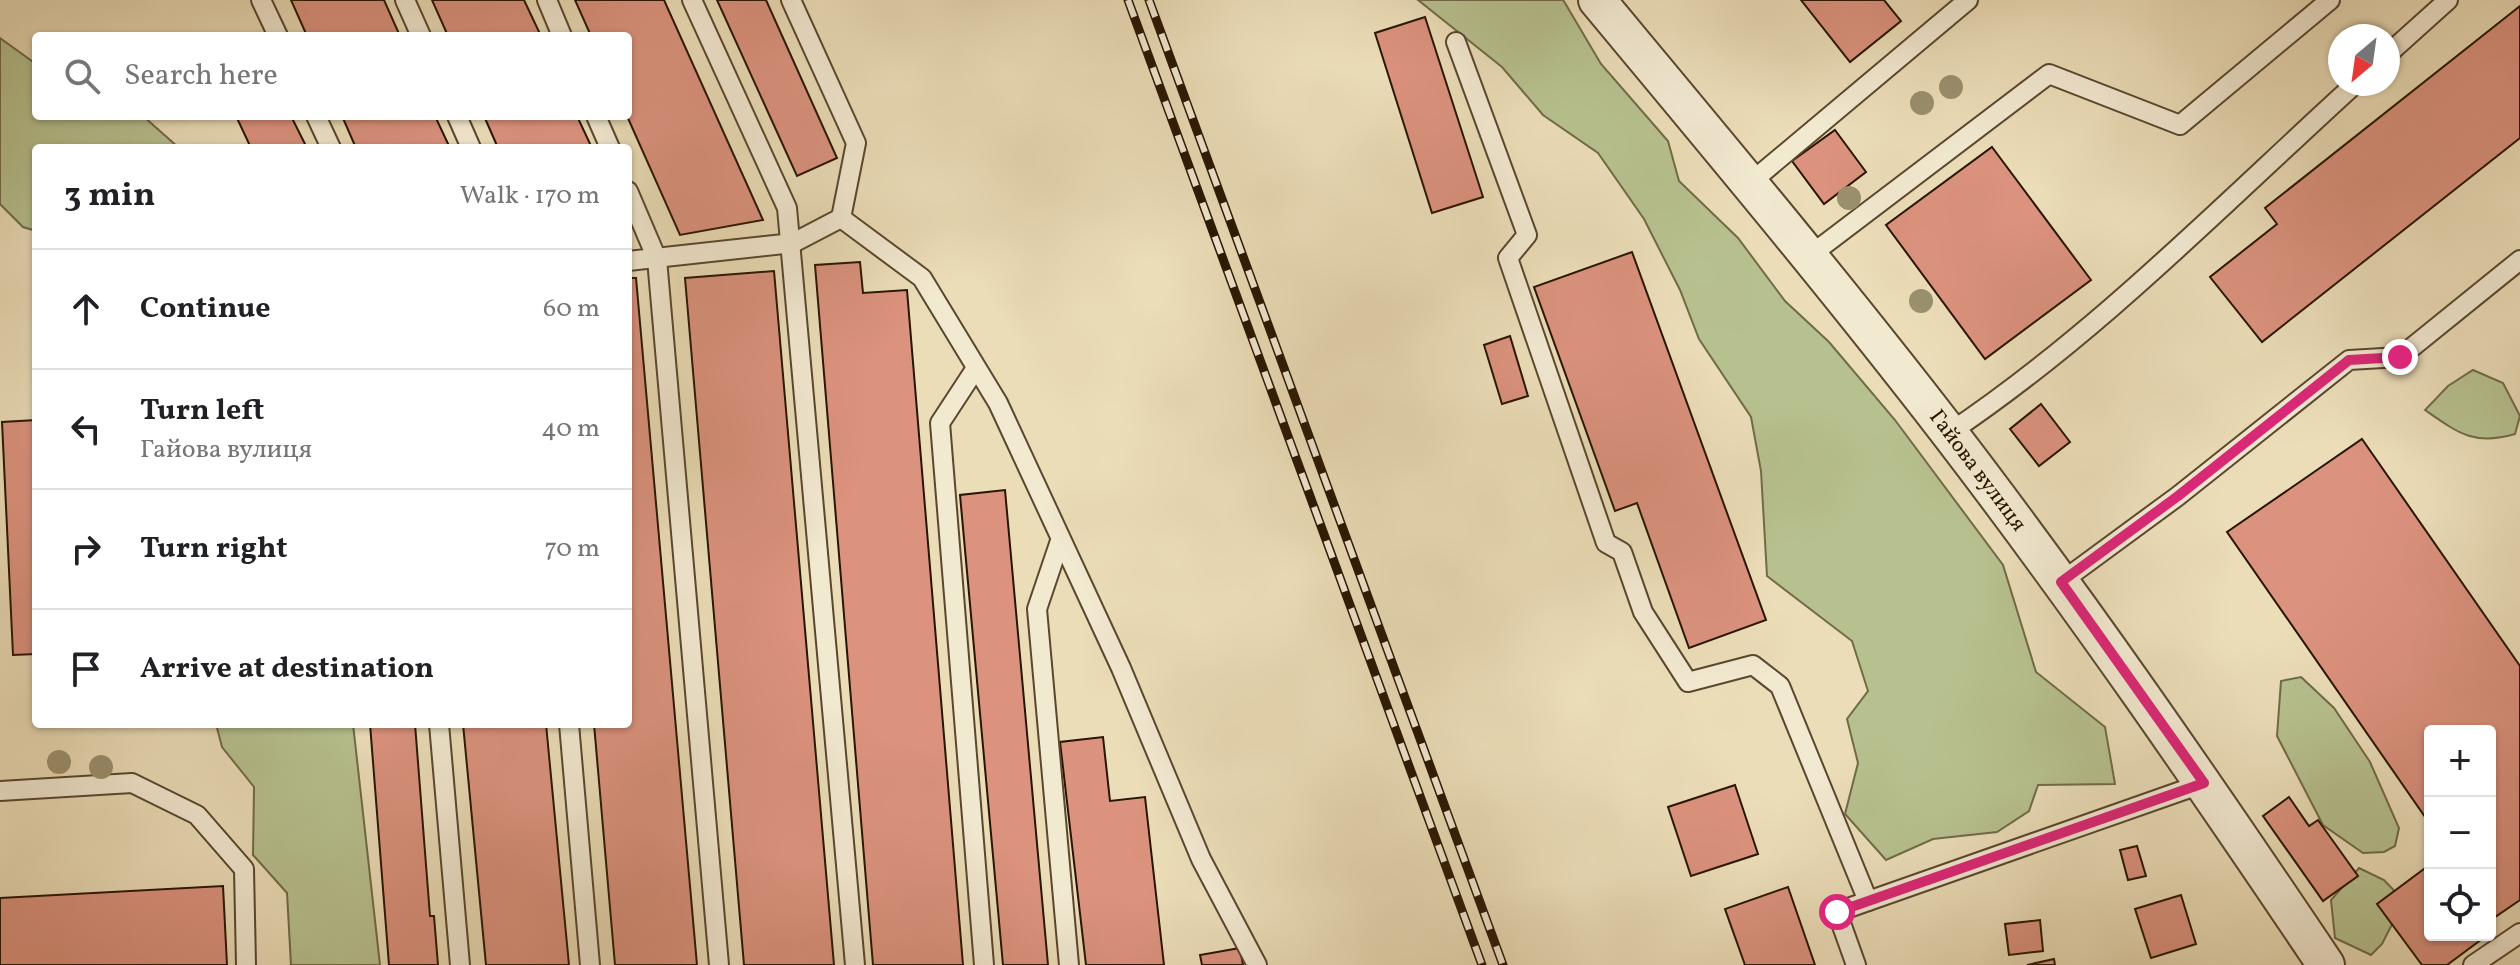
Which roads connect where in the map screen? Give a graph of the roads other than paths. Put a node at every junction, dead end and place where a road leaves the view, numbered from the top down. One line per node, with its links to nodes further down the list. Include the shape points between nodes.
1 (261, 0): 10 (lane)
2 (405, 0): 11 (lane)
3 (547, 0): 12 (lane)
4 (692, 0): 25 (lane, via 787,208)
5 (791, 0): 24 (lane, via 856,143)
6 (1597, 0): 22 (street, Гайова вулиця)
7 (1968, 0): 22 (lane)
8 (2330, 0): 26 (lane, via 2180,125 2049,74)
9 (2448, 0): 14 (lane)
10 (276, 32)
11 (419, 32)
12 (560, 32)
13 (1456, 42): 38 (lane, via 1527,235 1508,258 1606,543 1622,552 1643,612 1688,682 1753,665 1780,686)
14 (2400, 43)
15 (2342, 96): 31 (lane, via 2114,304 2016,386)
16 (318, 120): 19 (lane)
17 (459, 120): 20 (lane)
18 (598, 120): 21 (lane)
19 (329, 144)
20 (469, 144)
21 (608, 144)
22 (1750, 183): 26 (street, Гайова вулиця)
23 (632, 200): 27 (lane)
24 (841, 218): 25 (lane); 30 (lane, via 922,278)
25 (793, 243): 27 (lane); 44 (lane)
26 (1808, 257): 31 (street, Гайова вулиця)
27 (657, 259): 29 (lane); 43 (lane)
28 (2520, 260): 33 (lane, via 2400,357 2349,360)
29 (632, 261)
30 (976, 368): 32 (lane, via 998,403); 45 (lane, via 940,423)
31 (1949, 433): 33 (street, Гайова вулиця)
32 (1060, 541): 46 (lane, via 1037,609); 47 (lane, via 1121,668 1201,859)
33 (2061, 582): 36 (street, Гайова вулиця)
34 (439, 728): 41 (lane)
35 (569, 728): 42 (lane)
36 (2204, 783): 38 (lane); 49 (street, Гайова вулиця)
37 (0, 791): 40 (lane, via 132,783 197,815 244,869)
38 (1868, 901): 48 (lane, via 1837,912)
39 (2520, 933): 50 (lane)
40 (246, 965)
41 (460, 965)
42 (590, 965)
43 (719, 965)
44 (855, 965)
45 (984, 965)
46 (1069, 965)
47 (1257, 965)
48 (1856, 965)
49 (2326, 965)
50 (2473, 965)

